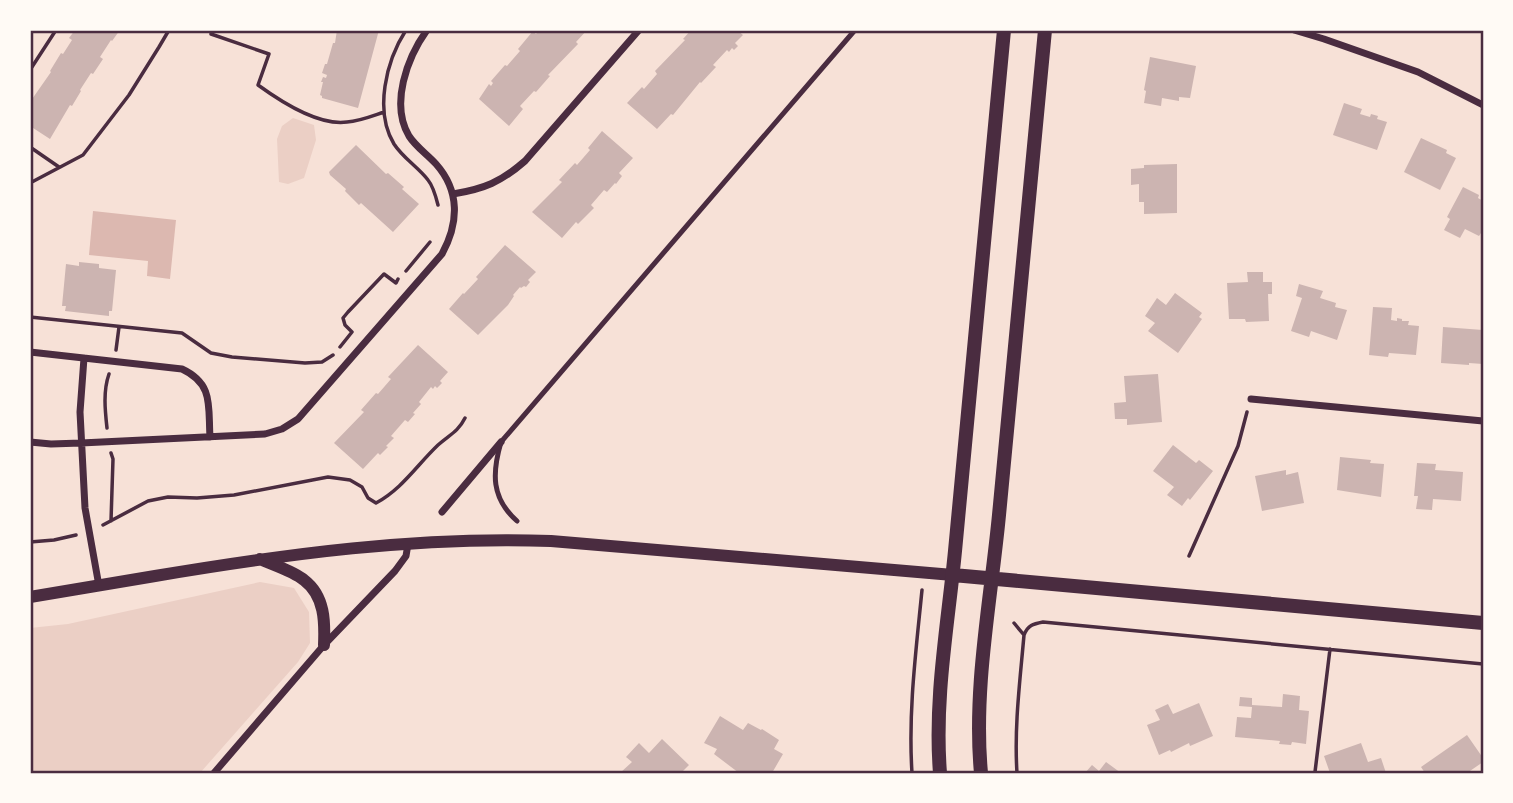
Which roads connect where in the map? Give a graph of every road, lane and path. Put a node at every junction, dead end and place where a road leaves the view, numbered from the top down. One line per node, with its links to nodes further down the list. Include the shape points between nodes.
1 (56, 30): 11 (path)
2 (169, 30): 15 (path, via 129,95 83,155)
3 (212, 30): 13 (path, via 211,34 269,54 258,85 287,104 332,122 346,123)
4 (406, 30): 13 (path, via 392,60)
5 (427, 30): 17 (street, via 412,54 400,94 402,121 413,142 442,172)
6 (639, 30): 17 (street, via 525,161 491,185)
7 (855, 30): 31 (lane)
8 (1004, 30): 42 (main road)
9 (1045, 30): 43 (main road)
10 (1294, 30): 12 (street, via 1418,72)
11 (30, 70)
12 (1483, 105)
13 (384, 112): 18 (path, via 395,145 429,180)
14 (30, 147): 15 (path)
15 (59, 167): 16 (path)
16 (30, 183)
17 (453, 194): 28 (street, via 454,226 442,254 298,419 265,434)
18 (440, 209)
19 (433, 236): 21 (path, via 396,283 384,274 348,312 343,318 352,332 322,362 222,355 203,349 182,333)
20 (30, 317): 21 (path)
21 (119, 327): 24 (path)
22 (30, 352): 23 (street)
23 (84, 358): 24 (street); 32 (street)
24 (113, 361): 28 (street, via 182,369 195,375 208,400); 30 (path, via 105,395)
25 (1251, 399): 27 (street); 39 (path, via 1238,446)
26 (465, 418): 34 (path, via 401,485 376,503 350,480 328,477 234,495 167,497)
27 (1483, 421)
28 (210, 436): 30 (street)
29 (30, 442): 32 (street)
30 (109, 442): 32 (street); 34 (path, via 113,459)
31 (500, 442): 33 (street); 35 (lane, via 494,475 498,494 506,512)
32 (81, 443): 36 (street)
33 (442, 512)
34 (111, 521): 36 (path)
35 (517, 521)
36 (89, 532): 37 (path); 44 (street)
37 (30, 542)
38 (408, 544): 40 (street); 41 (street, via 551,541); 49 (street, via 406,556)
39 (1189, 556)
40 (259, 559): 44 (street); 49 (street, via 303,579 313,589 326,623)
41 (924, 574): 42 (street); 53 (path, via 912,708)
42 (953, 575): 43 (main road); 54 (main road, via 941,694)
43 (993, 578): 47 (main road); 55 (main road, via 980,688)
44 (99, 586): 45 (street)
45 (30, 597)
46 (1014, 623): 48 (path)
47 (1483, 623)
48 (1024, 635): 50 (path, via 1027,628 1043,622); 56 (path)
49 (324, 645): 52 (street)
50 (1330, 649): 51 (path); 57 (path)
51 (1483, 664)
52 (214, 773)
53 (912, 773)
54 (940, 773)
55 (981, 773)
56 (1017, 773)
57 (1313, 773)

